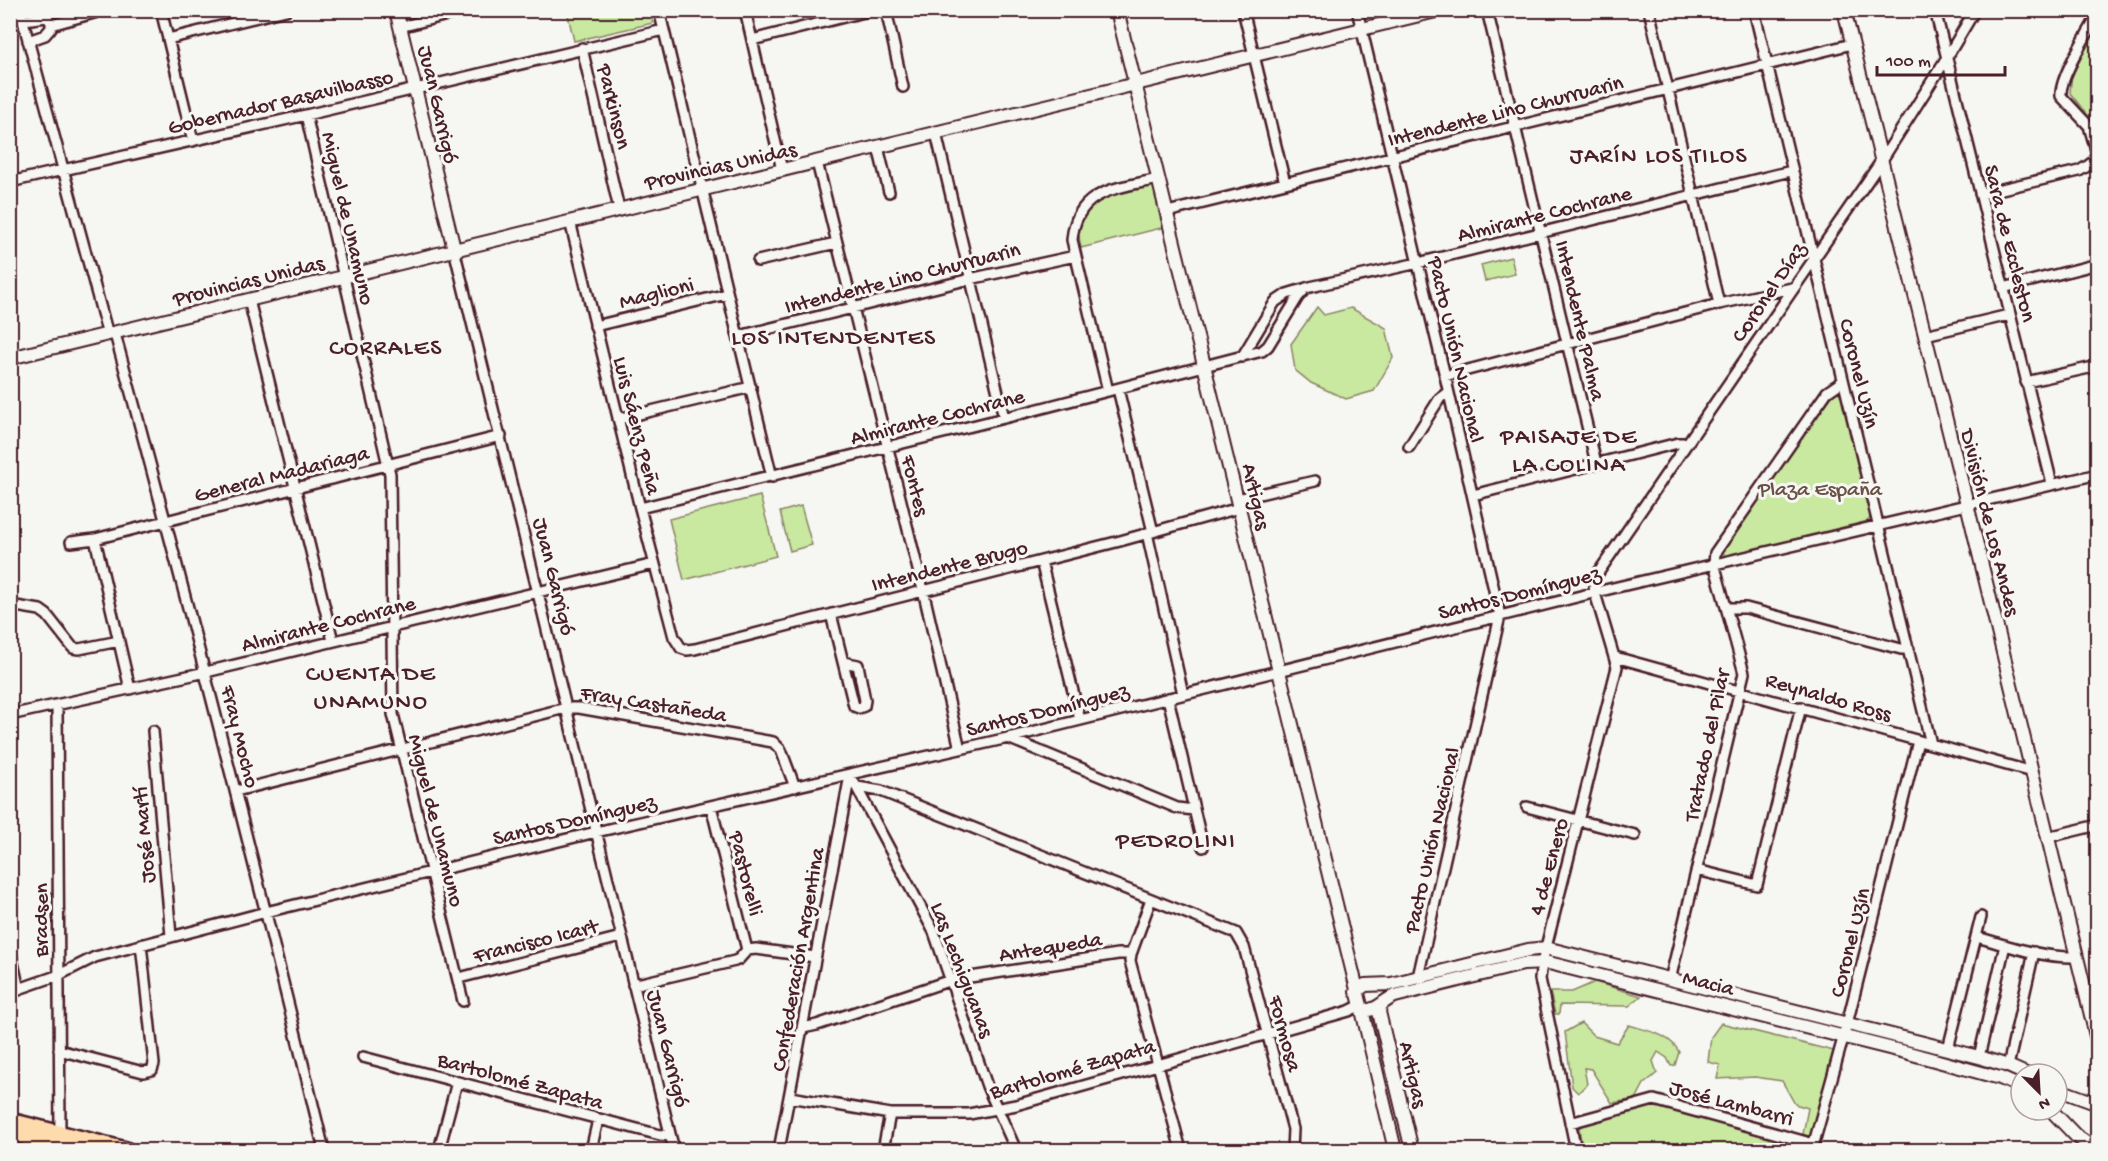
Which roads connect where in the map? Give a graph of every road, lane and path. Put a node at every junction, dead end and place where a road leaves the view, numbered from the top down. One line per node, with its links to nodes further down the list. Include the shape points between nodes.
1 (161, 10): 26 (street)
2 (286, 10): 26 (street)
3 (396, 10): 23 (street, Juan Garrigó)
4 (467, 10): 23 (street)
5 (659, 10): 24 (street)
6 (746, 10): 28 (street)
7 (872, 10): 28 (street)
8 (886, 10): 35 (street)
9 (1117, 10): 34 (street, Artigas)
10 (1244, 10): 31 (street)
11 (1357, 10): 25 (street, Pacto Unión Nacional)
12 (1440, 10): 25 (street, Provincias Unidas)
13 (1487, 10): 39 (street, Intendente Palma)
14 (1649, 10): 37 (street)
15 (1754, 10): 33 (street, Coronel Uzín)
16 (1844, 10): 29 (street, División de Los Andes)
17 (1935, 10): 32 (street, Sara de Eccleston)
18 (1975, 10): 32 (street, Coronel Díaz)
19 (94, 13): 22 (street)
20 (21, 15): 22 (street, via 47,17); 27 (street, Fray Mocho)
21 (2097, 15): 44 (street, via 2060,91 2089,126)
22 (51, 25): 27 (street, via 45,35)
23 (400, 27): 36 (street, Juan Garrigó)
24 (664, 30): 30 (street, Gobernador Basavilbasso); 53 (street)
25 (1361, 30): 31 (street, Provincias Unidas); 43 (street, Pacto Unión Nacional)
26 (168, 39): 41 (street)
27 (28, 40): 47 (street, Fray Mocho)
28 (753, 40): 48 (street)
29 (1852, 44): 33 (street, Intendente Lino Churruarin); 45 (street, División de Los Andes)
30 (582, 48): 36 (street, Gobernador Basavilbasso); 57 (street, Parkinson)
31 (1255, 56): 34 (street, Provincias Unidas); 52 (street)
32 (1946, 59): 45 (street, Coronel Díaz); 55 (street, Sara de Eccleston)
33 (1767, 65): 37 (street, Intendente Lino Churruarin); 49 (street, Coronel Uzín)
34 (1135, 84): 40 (street, Provincias Unidas); 50 (street, Artigas)
35 (903, 87)
36 (414, 88): 38 (street, Gobernador Basavilbasso); 62 (street, Juan Garrigó)
37 (1667, 89): 39 (street, Intendente Lino Churruarin); 56 (street)
38 (306, 115): 41 (street, Gobernador Basavilbasso); 68 (street, Miguel de Unamuno)
39 (1515, 127): 43 (street, Intendente Lino Churruarin); 60 (street, Intendente Palma)
40 (936, 133): 42 (street, Provincias Unidas); 69 (street)
41 (193, 141): 47 (street, Gobernador Basavilbasso)
42 (878, 147): 46 (street, Provincias Unidas); 54 (street)
43 (1392, 157): 52 (street, Intendente Lino Churruarin); 66 (street, Pacto Unión Nacional)
44 (2097, 158): 55 (street, via 2079,171)
45 (1882, 160): 64 (street, Coronel Díaz); 80 (street, División de Los Andes)
46 (817, 162): 48 (street, Provincias Unidas); 61 (street, Fontes)
47 (64, 170): 51 (street, Gobernador Basavilbasso); 79 (street, Fray Mocho)
48 (782, 170): 53 (street, Provincias Unidas)
49 (1791, 171): 56 (street, Almirante Cochrane); 64 (street, Coronel Uzín)
50 (1159, 179): 58 (street, Artigas); 63 (street, via 1104,192 1088,202 1075,221)
51 (10, 182)
52 (1285, 183): 58 (street, Intendente Lino Churruarin)
53 (703, 190): 57 (street, Provincias Unidas); 73 (street)
54 (889, 192)
55 (1980, 194): 72 (street, Sara de Eccleston)
56 (1693, 196): 60 (street, Almirante Cochrane); 75 (street)
57 (619, 209): 59 (street, Provincias Unidas)
58 (1167, 212): 85 (street, Artigas)
59 (570, 221): 62 (street, Provincias Unidas); 78 (street, Luis Sáenz Peña)
60 (1541, 233): 66 (street, Almirante Cochrane); 82 (street, Intendente Palma)
61 (836, 243): 65 (street); 76 (street, Fontes)
62 (454, 249): 68 (street, Provincias Unidas); 95 (street, Juan Garrigó)
63 (1075, 256): 69 (street, Intendente Lino Churruarin); 91 (street)
64 (1813, 259): 71 (street, Coronel Díaz); 88 (street, Coronel Uzín)
65 (758, 261)
66 (1418, 262): 70 (street, Almirante Cochrane); 87 (street, Pacto Unión Nacional)
67 (2097, 264): 72 (street)
68 (344, 278): 74 (street, Provincias Unidas); 100 (street, Miguel de Unamuno)
69 (970, 279): 76 (street, Intendente Lino Churruarin); 93 (street)
70 (1306, 288): 83 (street, Almirante Cochrane, via 1268,346); 83 (street, Almirante Cochrane, via 1275,302)
71 (1792, 288): 75 (street); 96 (street, Coronel Díaz)
72 (2003, 288): 77 (street, Sara de Eccleston)
73 (728, 294): 78 (street, Maglioni); 81 (street)
74 (249, 300): 79 (street, Provincias Unidas); 105 (street)
75 (1719, 304): 82 (street)
76 (854, 307): 81 (street, Intendente Lino Churruarin); 98 (street, Fontes)
77 (2009, 315): 80 (street); 89 (street, Sara de Eccleston)
78 (595, 326): 94 (street, Luis Sáenz Peña)
79 (112, 334): 84 (street, Provincias Unidas); 110 (street, Fray Mocho)
80 (1925, 335): 108 (street, División de Los Andes)
81 (739, 336): 90 (street)
82 (1566, 344): 87 (street); 99 (street, Intendente Palma)
83 (1242, 357): 85 (street, Almirante Cochrane)
84 (10, 358)
85 (1205, 366): 91 (street, Almirante Cochrane); 107 (street, Artigas)
86 (2097, 366): 89 (street)
87 (1445, 376): 92 (street, Pacto Unión Nacional)
88 (1843, 381): 111 (street, Coronel Uzín); 116 (street, via 1827,392 1718,548)
89 (2026, 382): 104 (street, Sara de Eccleston)
90 (751, 387): 94 (street); 102 (street)
91 (1113, 390): 93 (street, Almirante Cochrane); 112 (street)
92 (1448, 392): 97 (street, via 1440,398); 106 (street, Pacto Unión Nacional)
93 (1005, 418): 98 (street, Almirante Cochrane)
94 (618, 419): 109 (street, Luis Sáenz Peña)
95 (501, 436): 100 (street, General Madariaga); 119 (street, Juan Garrigó)
96 (1688, 443): 99 (street); 120 (street, Coronel Díaz, via 1596,576)
97 (1409, 447)
98 (887, 448): 102 (street, Almirante Cochrane); 118 (street, Fontes)
99 (1596, 463): 106 (street)
100 (388, 465): 105 (street, General Madariaga); 125 (street, Miguel de Unamuno)
101 (2097, 474): 104 (street, Santos Domínguez)
102 (772, 477): 109 (street, Almirante Cochrane)
103 (1315, 481): 107 (street, Intendente Brugo)
104 (2052, 484): 108 (street, Santos Domínguez)
105 (296, 489): 110 (street, General Madariaga); 128 (street)
106 (1473, 495): 124 (street, Pacto Unión Nacional)
107 (1238, 504): 112 (street, Intendente Brugo); 132 (street, Artigas)
108 (1967, 504): 111 (street, Santos Domínguez); 149 (street, División de Los Andes)
109 (640, 508): 117 (street, Luis Sáenz Peña)
110 (166, 521): 113 (street, General Madariaga); 133 (street, Fray Mocho)
111 (1878, 525): 116 (street, Santos Domínguez); 129 (street, Coronel Uzín)
112 (1150, 532): 115 (street, Intendente Brugo); 136 (street)
113 (95, 539): 114 (street, General Madariaga); 127 (street)
114 (71, 542)
115 (1041, 561): 118 (street, Intendente Brugo); 142 (street)
116 (1714, 563): 120 (street, Santos Domínguez); 122 (street, Tratado del Pilar)
117 (654, 564): 119 (street, Almirante Cochrane); 126 (street, Luis Sáenz Peña)
118 (923, 590): 123 (street, Intendente Brugo); 147 (street, Fontes)
119 (538, 591): 125 (street, Almirante Cochrane); 140 (street, Juan Garrigó)
120 (1595, 593): 124 (street, Santos Domínguez); 130 (street, 4 de Enero)
121 (10, 605): 127 (street, via 40,610 73,648)
122 (1727, 608): 129 (street, via 1746,608); 135 (street, Tratado del Pilar, via 1743,666)
123 (831, 614): 126 (street, Intendente Brugo, via 687,650); 131 (street)
124 (1500, 616): 132 (street, Santos Domínguez); 182 (street, Pacto Unión Nacional)
125 (393, 627): 128 (street, Almirante Cochrane); 148 (street, Miguel de Unamuno, via 393,714)
126 (674, 637)
127 (119, 641): 134 (street)
128 (333, 641): 133 (street, Almirante Cochrane)
129 (1909, 649): 146 (street, Coronel Uzín)
130 (1615, 657): 135 (street, Reynaldo Ross); 157 (street, 4 de Enero, via 1616,675)
131 (843, 662)
132 (1278, 671): 136 (street, Santos Domínguez); 189 (street, Artigas)
133 (206, 672): 134 (street, Almirante Cochrane); 153 (street, Fray Mocho)
134 (130, 689): 138 (street, Almirante Cochrane)
135 (1741, 691): 139 (street, Reynaldo Ross); 163 (street, Tratado del Pilar)
136 (1183, 694): 137 (street, Santos Domínguez)
137 (1168, 698): 142 (street, Santos Domínguez); 156 (street)
138 (57, 705): 141 (street, Almirante Cochrane); 181 (street, Bradsen)
139 (1801, 707): 145 (street, Reynaldo Ross); 163 (street, via 1757,885)
140 (566, 708): 148 (street, Fray Castañeda); 151 (street, Fray Castañeda, via 773,742 781,750); 159 (street, Juan Garrigó)
141 (10, 715)
142 (1080, 720): 144 (street, Santos Domínguez)
143 (153, 731): 168 (street, José Martí)
144 (1008, 738): 147 (street, Santos Domínguez); 156 (street, via 1178,808)
145 (1918, 741): 146 (street, Reynaldo Ross); 193 (street, Coronel Uzín)
146 (1932, 744): 149 (street, Reynaldo Ross)
147 (960, 749): 150 (street, Santos Domínguez)
148 (401, 750): 153 (street, Fray Castañeda); 164 (street, Miguel de Unamuno)
149 (2032, 772): 161 (street, División de Los Andes)
150 (850, 775): 151 (street, Santos Domínguez); 152 (street, Las Lechiguanas); 178 (street, Confederación Argentina)
151 (795, 787): 154 (street, Santos Domínguez)
152 (857, 787): 165 (street, via 881,791); 185 (street, Las Lechiguanas, via 934,932)
153 (236, 791): 166 (street, Fray Mocho)
154 (711, 806): 159 (street, Santos Domínguez); 175 (street, Pastorelli)
155 (1527, 807): 157 (street)
156 (1194, 810): 162 (street)
157 (1579, 821): 160 (street); 173 (street, 4 de Enero)
158 (2097, 825): 161 (street)
159 (596, 832): 164 (street, Santos Domínguez); 170 (street, Juan Garrigó)
160 (1635, 835)
161 (2048, 837): 179 (street, División de Los Andes)
162 (1203, 847)
163 (1697, 870): 184 (street, Tratado del Pilar)
164 (430, 871): 166 (street, Santos Domínguez); 183 (street, Miguel de Unamuno)
165 (1151, 899): 177 (street); 195 (street, Formosa, via 1236,933 1244,946)
166 (266, 912): 168 (street, Santos Domínguez); 221 (street, Fray Mocho)
167 (1982, 917): 169 (street)
168 (171, 936): 171 (street, Santos Domínguez)
169 (1977, 937): 172 (street); 198 (street)
170 (621, 938): 183 (street, Francisco Icart); 187 (street, Juan Garrigó)
171 (141, 944): 181 (street, Santos Domínguez, via 95,957); 199 (street, via 152,1070 143,1072)
172 (2005, 945): 176 (street); 201 (street)
173 (1546, 948): 180 (street, 4 de Enero); 182 (street, Macia); 184 (street, Macia)
174 (10, 949): 188 (street)
175 (747, 950): 178 (street); 187 (street, via 735,961)
176 (2034, 952): 179 (street); 203 (street)
177 (1131, 954): 185 (street, Antequeda); 202 (street, via 1131,969)
178 (815, 957): 194 (street, Confederación Argentina)
179 (2076, 957): 197 (street, División de Los Andes)
180 (1542, 963): 191 (street, Macia, via 1523,964 1395,996); 196 (street, Macia); 214 (street, 4 de Enero, via 1540,979)
181 (59, 975): 188 (street, Santos Domínguez); 199 (street, Bradsen)
182 (1418, 977): 186 (street, Macia)
183 (459, 978): 190 (street, Miguel de Unamuno)
184 (1670, 980): 193 (street, Macia)
185 (951, 981): 194 (street, Antequeda); 209 (street, Las Lechiguanas)
186 (1380, 984): 189 (street, via 1365,985); 191 (street, via 1385,996)
187 (633, 985): 217 (street, Juan Garrigó)
188 (15, 991)
189 (1356, 992): 192 (street)
190 (463, 1001)
191 (1382, 1005): 192 (street, via 1368,1011); 231 (street, Artigas, via 1379,1012)
192 (1360, 1008): 195 (street, Bartolomé Zapata); 230 (street, Artigas)
193 (1847, 1024): 196 (street, Coronel Uzín); 198 (street, Macia)
194 (803, 1028): 207 (street, Confederación Argentina)
195 (1267, 1034): 202 (street, Bartolomé Zapata); 229 (street, Formosa, via 1293,1129)
196 (1844, 1037): 205 (street, Macia); 218 (street, Coronel Uzín)
197 (2097, 1044)
198 (1948, 1049): 201 (street, Macia)
199 (59, 1050): 216 (street, Bradsen)
200 (363, 1057): 204 (street, Bartolomé Zapata)
201 (1979, 1057): 203 (street, Macia)
202 (1157, 1064): 209 (street, Bartolomé Zapata); 228 (street)
203 (2008, 1066)
204 (457, 1082): 211 (street, Bartolomé Zapata); 222 (street)
205 (2009, 1082)
206 (2069, 1094): 208 (street)
207 (790, 1097): 210 (street, Bartolomé Zapata); 225 (street, Confederación Argentina)
208 (2097, 1104)
209 (997, 1110): 210 (street, Bartolomé Zapata); 227 (street, Las Lechiguanas)
210 (890, 1114): 226 (street)
211 (598, 1120): 217 (street, Bartolomé Zapata); 223 (street)
212 (10, 1121): 216 (main road)
213 (2063, 1122): 233 (street)
214 (1570, 1123): 218 (street, José Lambarri, via 1654,1100); 232 (street, 4 de Enero)
215 (10, 1133): 219 (main road)
216 (60, 1134): 220 (main road)
217 (670, 1136): 224 (street, Juan Garrigó)
218 (1813, 1147)
219 (81, 1150)
220 (126, 1150)
221 (324, 1150)
222 (439, 1150)
223 (591, 1150)
224 (674, 1150)
225 (779, 1150)
226 (883, 1150)
227 (1016, 1150)
228 (1181, 1150)
229 (1292, 1150)
230 (1395, 1150)
231 (1412, 1150)
232 (1576, 1150)
233 (2097, 1150)

